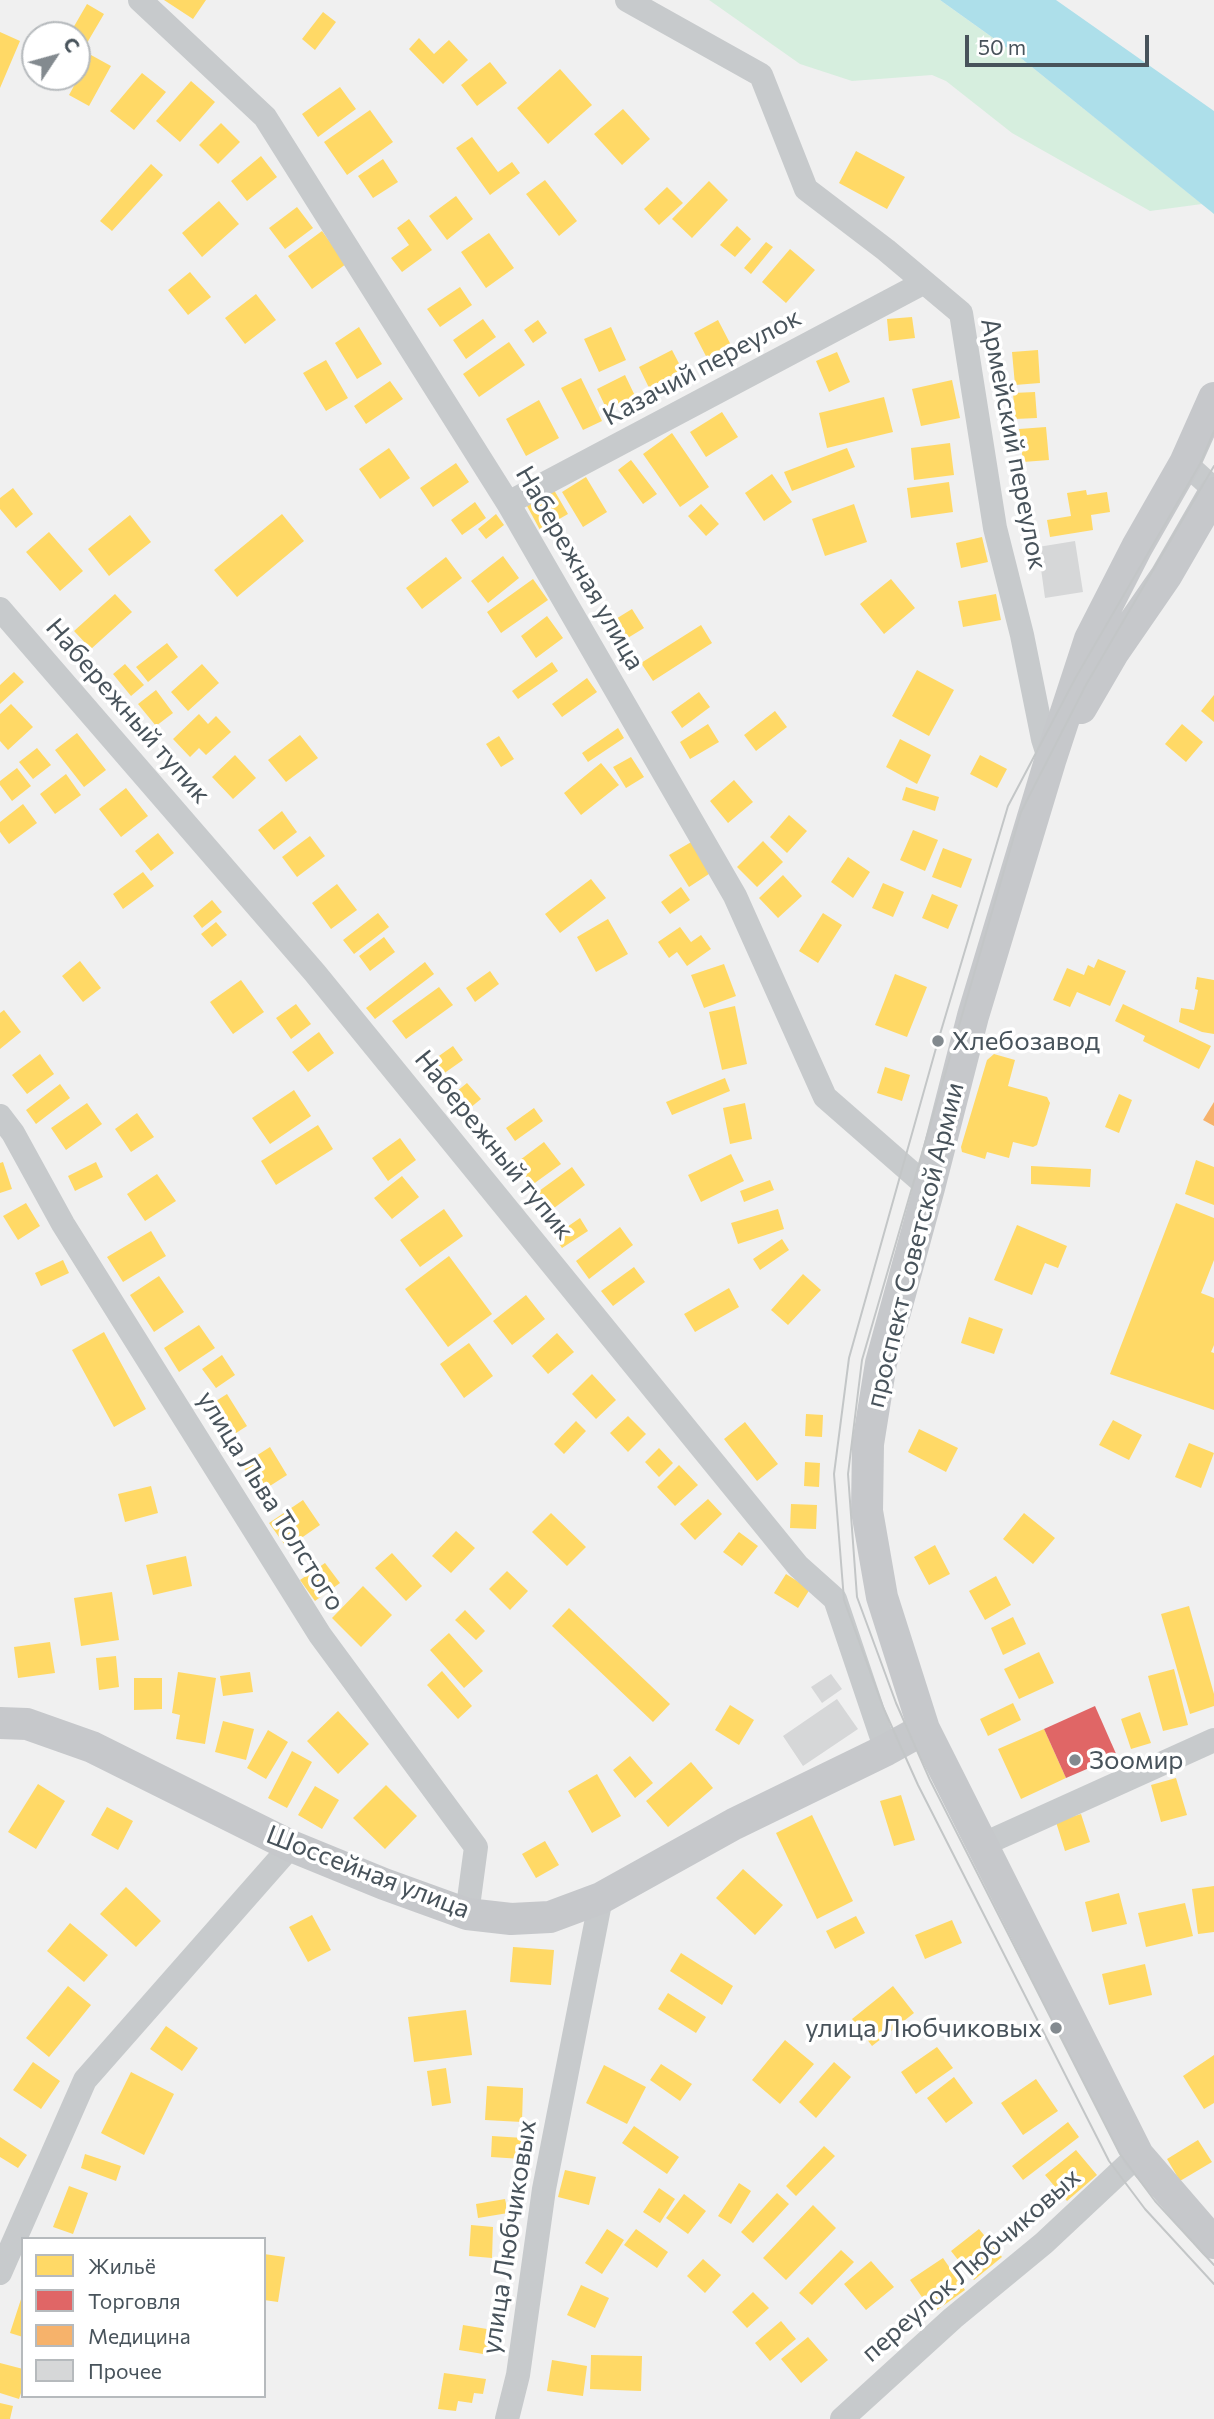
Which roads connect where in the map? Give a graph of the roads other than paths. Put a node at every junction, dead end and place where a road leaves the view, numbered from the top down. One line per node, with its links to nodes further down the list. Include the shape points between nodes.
1 (140, 0): 7 (street, Набережная улица, via 265,117)
2 (627, 0): 3 (street, Армейский переулок, via 761,75 806,189)
3 (923, 282): 7 (street, Казачий переулок); 9 (street, Армейский переулок, via 961,313 995,527)
4 (1212, 403): 5 (main road, проспект Советской Армии)
5 (1185, 463): 6 (street); 9 (main road, проспект Советской Армии, via 1090,639)
6 (1214, 491): 9 (main road, проспект Советской Армии)
7 (508, 503): 11 (street, Набережная улица, via 735,896 825,1097)
8 (0, 609): 15 (street, Набережный тупик, via 315,973 798,1566 835,1599)
9 (1050, 761): 11 (main road, проспект Советской Армии, via 973,1016)
10 (4, 1127): 19 (street, улица Льва Толстого, via 320,1635 476,1847)
11 (929, 1188): 13 (main road, проспект Советской Армии, via 881,1363 868,1444 867,1511 882,1597)
12 (0, 1723): 17 (main road, Шоссейная улица, via 27,1724 92,1747)
13 (924, 1729): 15 (main road, Шоссейная улица); 16 (main road, проспект Советской Армии)
14 (1214, 1740): 16 (street)
15 (886, 1750): 18 (main road, Шоссейная улица, via 734,1824)
16 (984, 1844): 20 (main road, проспект Советской Армии)
17 (291, 1846): 19 (main road, Шоссейная улица); 22 (street, via 85,2080)
18 (601, 1898): 19 (main road, Шоссейная улица, via 550,1917 511,1919); 23 (street, улица Любчиковых, via 544,2189 518,2375)
19 (467, 1913)
20 (1138, 2155): 21 (main road, проспект Советской Армии); 24 (street, переулок Любчиковых)
21 (1214, 2242)
22 (0, 2273)
23 (507, 2419)
24 (842, 2419)

